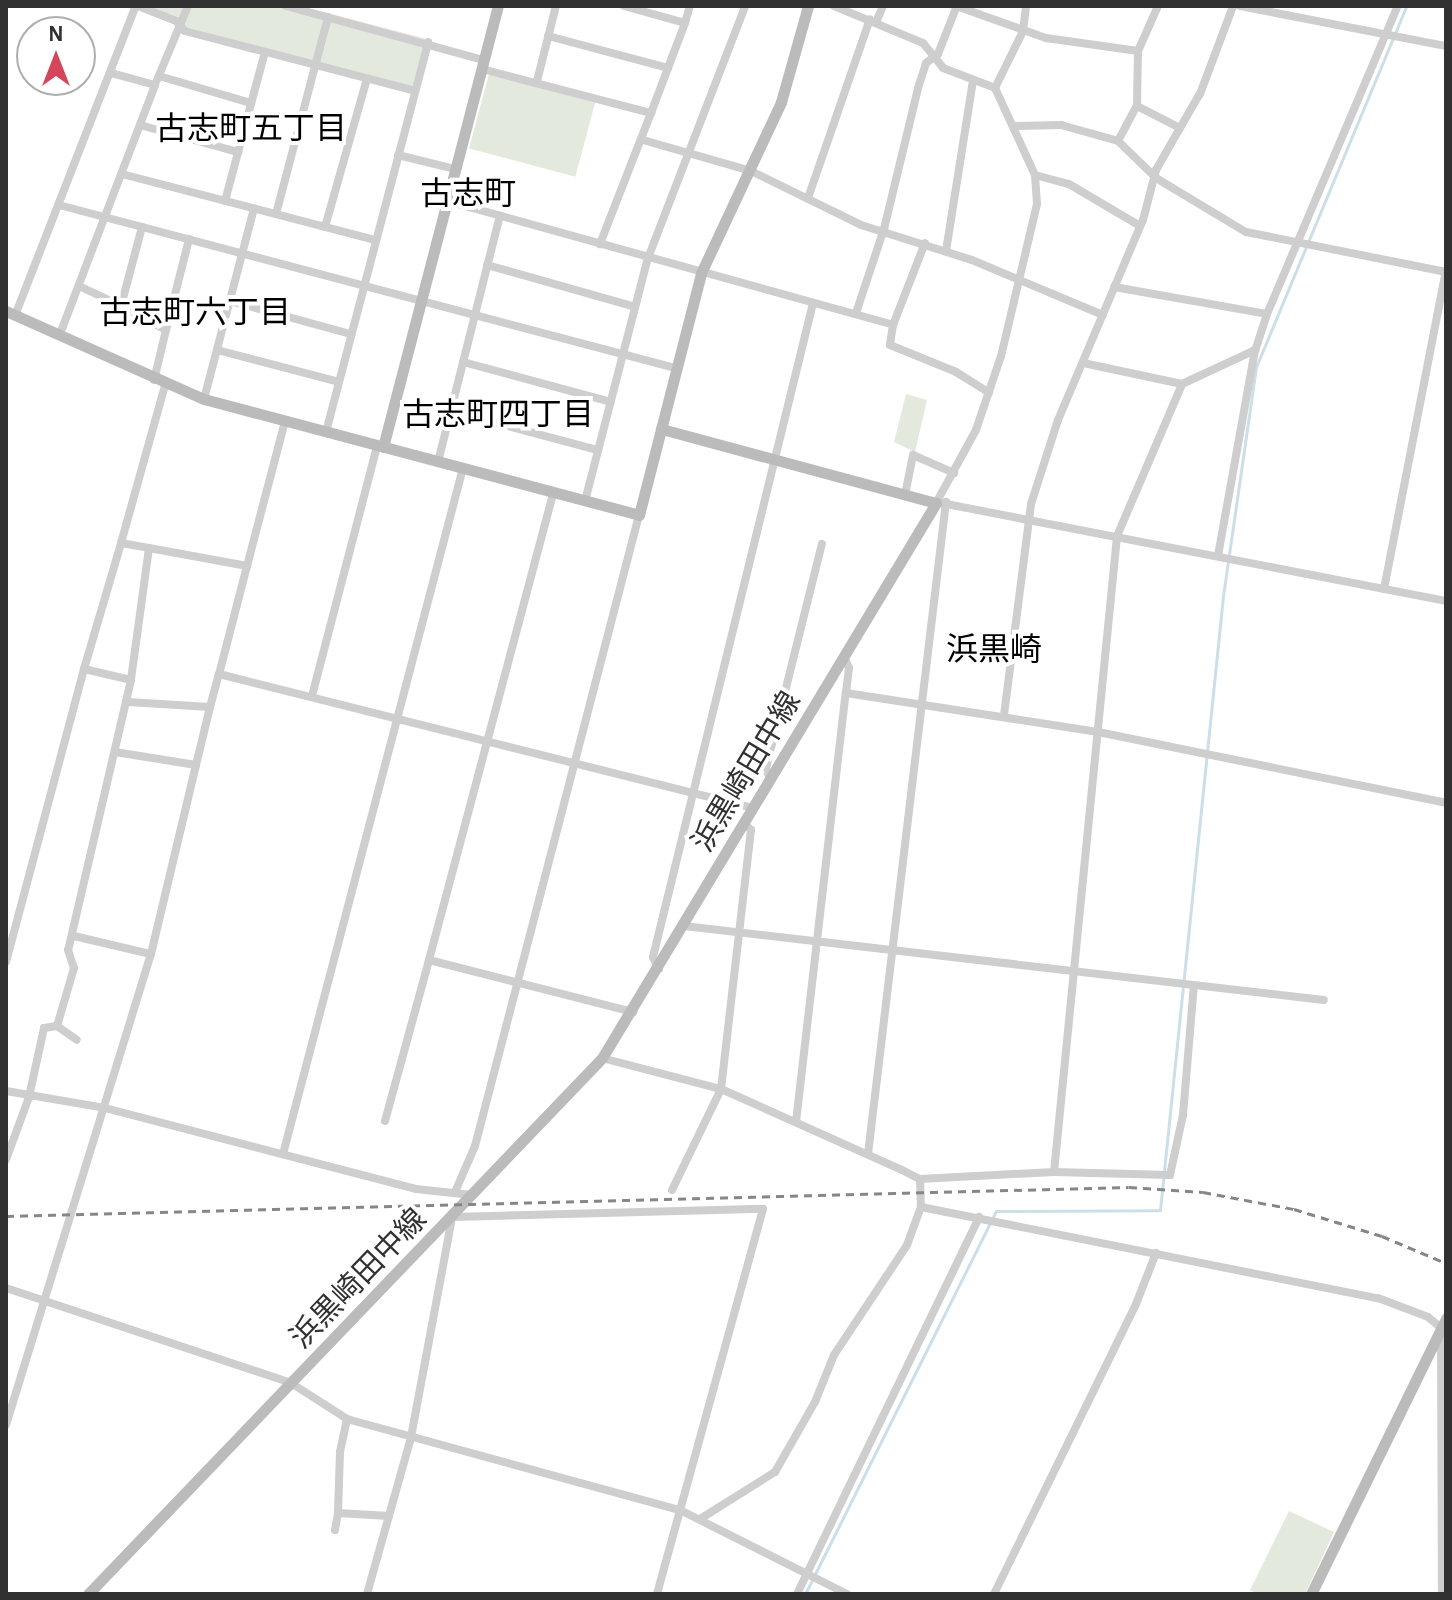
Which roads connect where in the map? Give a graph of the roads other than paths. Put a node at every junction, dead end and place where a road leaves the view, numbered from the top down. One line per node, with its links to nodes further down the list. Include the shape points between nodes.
1 (137, 6): 21 (street); 33 (street)
2 (188, 6): 21 (street)
3 (286, 6): 18 (street)
4 (498, 6): 30 (main road)
5 (556, 6): 24 (street)
6 (624, 6): 20 (street)
7 (690, 6): 20 (street)
8 (745, 6): 49 (street)
9 (808, 6): 52 (main road, via 797,60)
10 (834, 6): 19 (street)
11 (883, 6): 19 (street)
12 (1026, 6): 22 (street)
13 (1158, 6): 27 (street)
14 (1233, 6): 45 (street, via 1200,94)
15 (1240, 6): 23 (street)
16 (1398, 6): 23 (street)
17 (956, 7): 22 (street); 29 (street)
18 (328, 17): 25 (street); 31 (street)
19 (873, 20): 29 (street, via 923,43); 56 (street)
20 (685, 23): 32 (street)
21 (181, 26): 28 (street); 35 (street)
22 (1023, 31): 27 (street); 38 (street)
23 (1388, 33): 26 (street); 70 (street)
24 (548, 36): 32 (street); 36 (street)
25 (428, 42): 30 (street); 39 (street)
26 (1446, 46)
27 (1138, 51): 41 (street)
28 (265, 52): 31 (street); 40 (street)
29 (933, 57): 37 (street, via 943,68); 67 (street, via 913,104)
30 (483, 64): 36 (street); 51 (main road)
31 (316, 65): 34 (street); 61 (street)
32 (668, 68): 42 (street)
33 (111, 73): 35 (street); 59 (street)
34 (367, 79): 39 (street); 66 (street)
35 (157, 80): 40 (street); 43 (street)
36 (537, 81): 42 (street)
37 (973, 81): 38 (street); 73 (street)
38 (995, 88): 44 (street)
39 (415, 91): 50 (street)
40 (251, 103): 48 (street)
41 (1137, 106): 45 (street); 47 (street)
42 (651, 113): 46 (street)
43 (140, 125): 48 (street); 53 (street)
44 (1014, 126): 47 (street, via 1061,125); 54 (street)
45 (1180, 128): 55 (street)
46 (643, 140): 49 (street); 72 (street)
47 (1118, 141): 55 (street)
48 (238, 152): 57 (street)
49 (691, 154): 52 (street); 75 (street)
50 (398, 155): 51 (street); 69 (street)
51 (455, 169): 58 (main road)
52 (751, 171): 56 (street); 78 (main road)
53 (122, 174): 57 (street); 63 (street)
54 (1035, 175): 64 (street, via 1069,184); 79 (street, via 1037,204)
55 (1156, 178): 64 (street); 70 (street, via 1227,224)
56 (808, 198): 67 (street, via 861,225)
57 (225, 201): 60 (street)
58 (447, 201): 62 (street); 84 (main road)
59 (59, 205): 63 (street); 88 (street)
60 (254, 208): 61 (street); 74 (street)
61 (276, 214): 66 (street)
62 (500, 216): 72 (street); 76 (street)
63 (106, 217): 65 (street); 80 (street)
64 (1140, 226): 82 (street)
65 (142, 227): 68 (street); 86 (street)
66 (325, 227): 69 (street)
67 (884, 229): 71 (street); 89 (street)
68 (189, 239): 74 (street); 94 (street)
69 (376, 240): 81 (street)
70 (1299, 242): 77 (street); 90 (street)
71 (925, 243): 73 (street); 93 (street)
72 (600, 244): 75 (street)
73 (946, 251): 79 (street)
74 (242, 253): 81 (street); 83 (street)
75 (648, 258): 78 (street); 87 (street)
76 (487, 265): 87 (street); 91 (street)
77 (1446, 272): 131 (street)
78 (701, 273): 85 (street); 102 (main road)
79 (1021, 280): 92 (street); 106 (street)
80 (79, 286): 86 (street); 95 (street)
81 (364, 286): 84 (street); 96 (street)
82 (1114, 287): 90 (street); 92 (street)
83 (230, 301): 96 (street); 97 (street)
84 (421, 301): 91 (street); 113 (main road)
85 (813, 303): 89 (street); 115 (street)
86 (121, 306): 94 (street)
87 (635, 307): 99 (street)
88 (11, 312): 95 (main road)
89 (856, 313): 93 (street)
90 (1267, 314): 98 (street)
91 (475, 315): 99 (street); 100 (street)
92 (1103, 315): 101 (street)
93 (893, 325): 106 (street, via 890,345 956,372)
94 (166, 330): 104 (street)
95 (60, 334): 104 (main road)
96 (351, 334): 103 (street)
97 (217, 350): 103 (street); 107 (street)
98 (1255, 350): 105 (street); 129 (street)
99 (623, 354): 102 (street); 108 (street)
100 (463, 362): 108 (street); 109 (street)
101 (1083, 363): 105 (street); 124 (street, via 1058,420)
102 (675, 368): 111 (main road)
103 (339, 382): 112 (street)
104 (159, 383): 107 (main road); 126 (street)
105 (1182, 384): 125 (street)
106 (989, 393): 118 (street)
107 (204, 399): 110 (main road)
108 (611, 402): 114 (street)
109 (451, 411): 114 (street); 116 (street)
110 (285, 421): 112 (main road); 130 (street)
111 (661, 429): 115 (main road); 123 (main road)
112 (326, 432): 113 (main road)
113 (380, 446): 116 (main road); 138 (street)
114 (598, 450): 121 (street)
115 (773, 459): 120 (main road); 150 (street)
116 (438, 462): 117 (main road)
117 (463, 468): 119 (main road); 143 (street)
118 (954, 473): 120 (street, via 913,455); 122 (street)
119 (553, 493): 121 (main road); 145 (street)
120 (905, 495): 122 (main road)
121 (585, 501): 123 (main road)
122 (941, 503): 124 (street); 133 (main road, 浜黒崎田中線); 140 (street)
123 (639, 515): 147 (street)
124 (1027, 518): 125 (street); 142 (street)
125 (1117, 536): 129 (street); 144 (street)
126 (121, 543): 128 (street); 134 (street)
127 (822, 544): 149 (street, via 766,768)
128 (149, 548): 130 (street); 136 (street)
129 (1218, 555): 131 (street)
130 (247, 566): 135 (street)
131 (1384, 589): 132 (street)
132 (1446, 601)
133 (844, 657): 137 (street, via 849,668); 149 (main road, 浜黒崎田中線)
134 (84, 669): 136 (street); 161 (street)
135 (219, 674): 138 (street); 141 (street)
136 (131, 680): 139 (street)
137 (846, 693): 140 (street); 157 (street)
138 (312, 696): 143 (street)
139 (128, 702): 141 (street); 146 (street)
140 (922, 704): 142 (street); 158 (street)
141 (210, 707): 148 (street)
142 (1004, 715): 144 (street)
143 (395, 716): 145 (street); 177 (street)
144 (1098, 732): 151 (street); 163 (street)
145 (489, 738): 147 (street); 160 (street)
146 (115, 752): 148 (street); 156 (street)
147 (574, 761): 150 (street); 164 (street)
148 (196, 765): 159 (street)
149 (770, 780): 152 (main road, 浜黒崎田中線)
150 (693, 792): 152 (street); 162 (street, via 653,957)
151 (1446, 803)
152 (753, 808): 153 (main road, 浜黒崎田中線)
153 (744, 823): 154 (main road, 浜黒崎田中線); 155 (street, via 751,830)
154 (684, 926): 155 (street); 162 (main road, 浜黒崎田中線)
155 (738, 932): 157 (street); 171 (street)
156 (74, 936): 159 (street); 168 (street, via 68,950 74,968)
157 (817, 941): 158 (street); 176 (street)
158 (893, 950): 163 (street); 178 (street)
159 (151, 954): 174 (street)
160 (429, 960): 164 (street); 175 (street)
161 (6, 962)
162 (659, 969): 167 (main road, 浜黒崎田中線)
163 (1075, 972): 165 (street); 180 (street)
164 (516, 982): 167 (street); 183 (street, via 475,1146)
165 (1194, 985): 166 (street); 180 (street, via 1183,1115 1170,1175)
166 (1324, 1000)
167 (633, 1012): 170 (main road, 浜黒崎田中線)
168 (57, 1026): 169 (street); 173 (street, via 44,1028)
169 (77, 1040)
170 (602, 1058): 171 (street); 184 (main road, 浜黒崎田中線)
171 (721, 1089): 176 (street); 182 (street)
172 (6, 1091): 173 (street)
173 (29, 1097): 174 (street); 179 (street)
174 (105, 1108): 177 (street); 190 (street)
175 (385, 1121)
176 (796, 1122): 178 (street)
177 (283, 1154): 183 (street, via 416,1189)
178 (868, 1154): 181 (street)
179 (6, 1160)
180 (1054, 1172): 181 (street)
181 (920, 1179): 185 (street)
182 (672, 1190)
183 (455, 1192): 184 (street)
184 (473, 1195): 186 (main road, 浜黒崎田中線)
185 (921, 1207): 187 (street); 199 (street, via 907,1245 834,1355 815,1402 775,1472)
186 (452, 1217): 192 (main road, 浜黒崎田中線); 195 (street); 196 (street, via 763,1209)
187 (979, 1217): 188 (street); 201 (street)
188 (1156, 1253): 191 (street, via 1378,1298); 207 (street)
189 (6, 1288): 190 (street)
190 (47, 1301): 192 (street); 194 (street)
191 (1443, 1323): 208 (main road); 209 (street)
192 (291, 1383): 193 (street); 202 (main road, 浜黒崎田中線)
193 (347, 1419): 195 (street); 197 (street)
194 (6, 1425)
195 (411, 1437): 196 (street); 198 (street)
196 (680, 1510): 199 (street); 204 (street)
197 (338, 1513): 198 (street); 200 (street)
198 (389, 1516): 203 (street)
199 (700, 1519): 201 (street)
200 (335, 1530)
201 (807, 1574): 205 (street); 206 (street)
202 (88, 1594)
203 (367, 1594)
204 (657, 1594)
205 (797, 1594)
206 (847, 1594)
207 (994, 1594)
208 (1311, 1594)
209 (1442, 1594)

